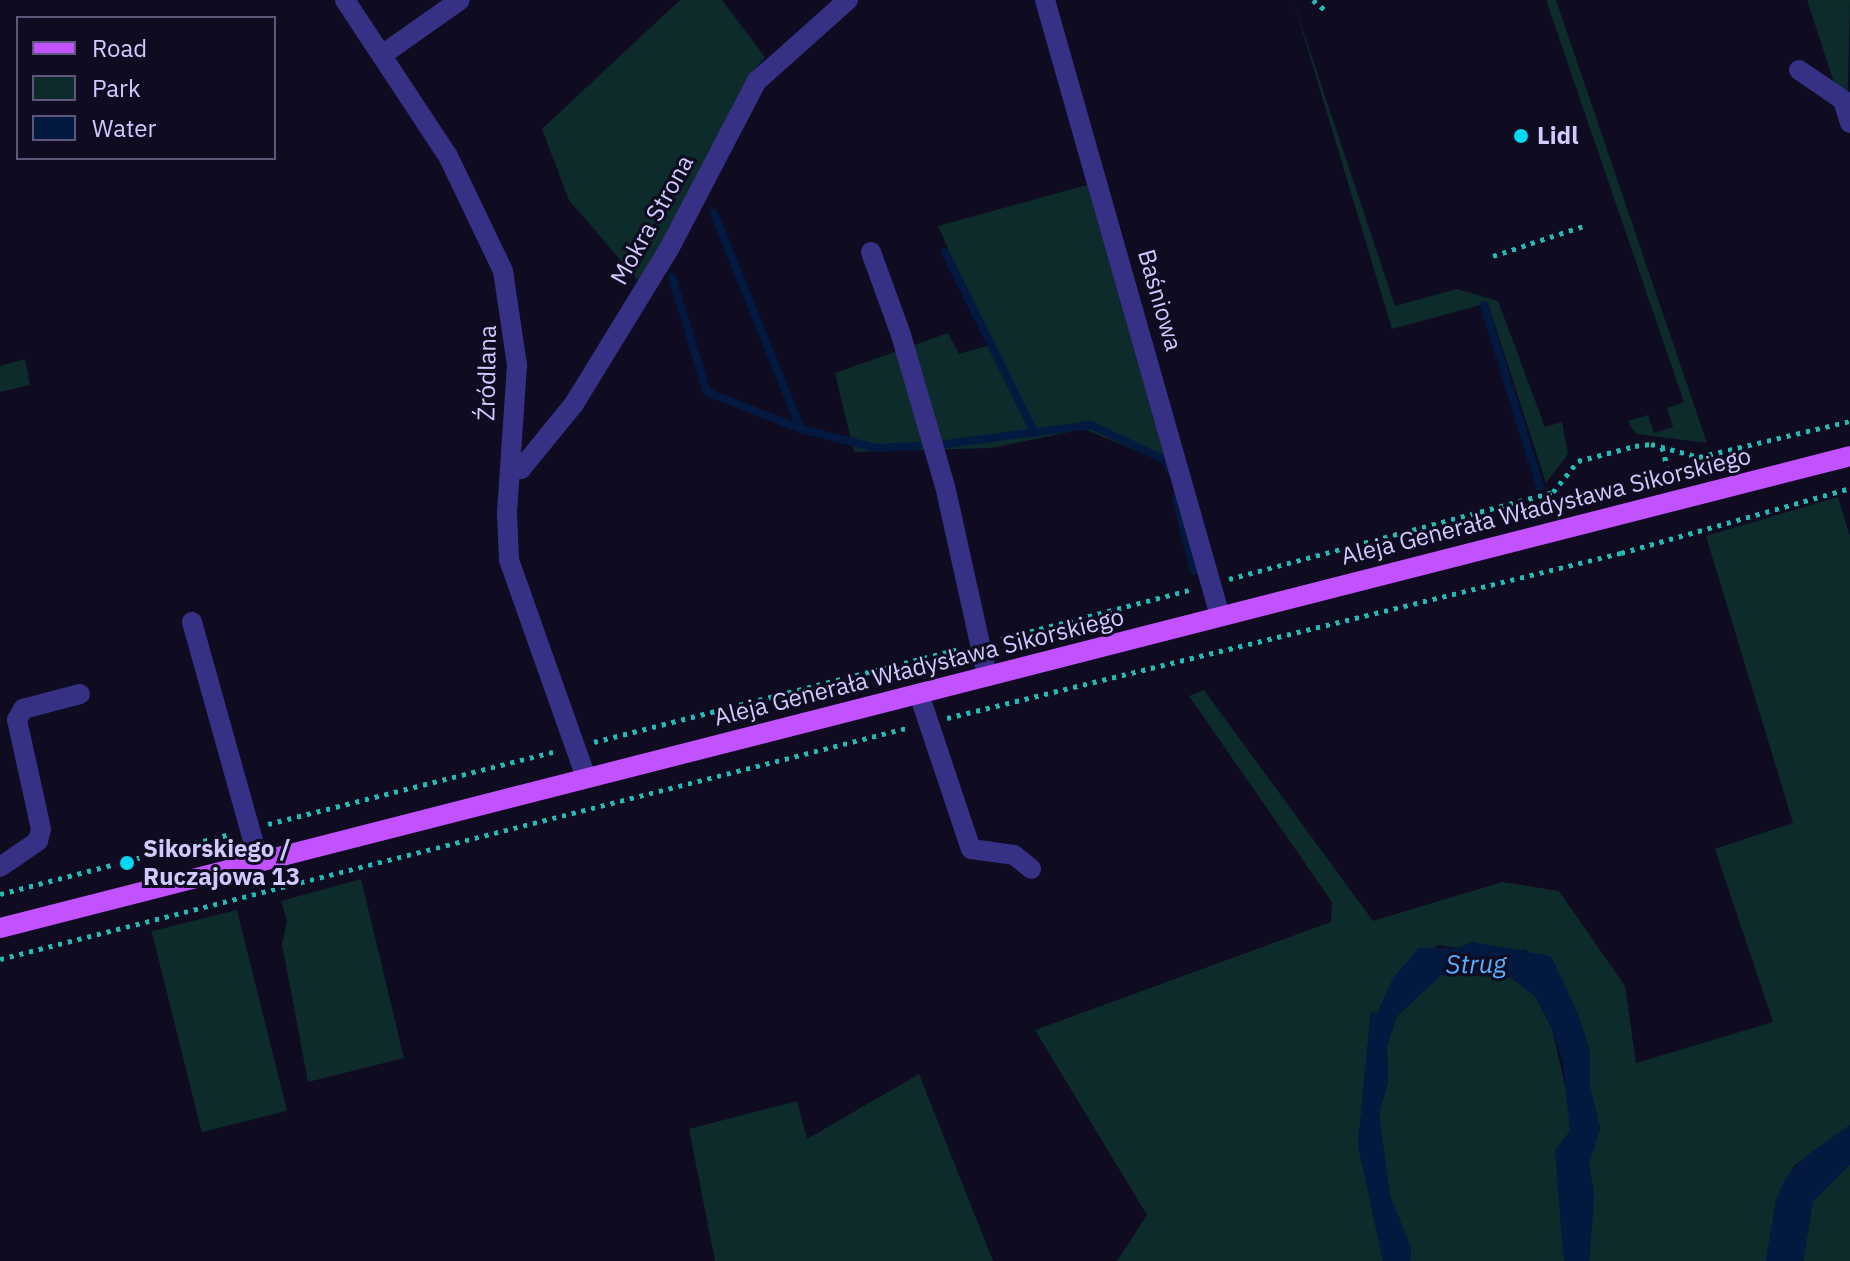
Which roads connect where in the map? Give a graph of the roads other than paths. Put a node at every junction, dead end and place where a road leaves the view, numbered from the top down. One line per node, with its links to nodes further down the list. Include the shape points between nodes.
1 (345, 0): 5 (street, Źródlana)
2 (460, 0): 5 (street)
3 (848, 0): 10 (street, Mokra Strona, via 757,81 669,249 574,404 521,469)
4 (1045, 0): 11 (street, Baśniowa)
5 (382, 55): 10 (street, Źródlana, via 448,156 503,271 516,329)
6 (1799, 70): 7 (street, via 1843,100)
7 (1850, 123)
8 (871, 252): 13 (street, via 945,486)
9 (1850, 456): 11 (main road, Aleja Generała Władysława Sikorskiego)
10 (510, 470): 16 (street, Źródlana, via 509,560)
11 (1220, 616): 13 (main road, Aleja Generała Władysława Sikorskiego)
12 (192, 622): 17 (street)
13 (987, 676): 15 (main road, Aleja Generała Władysława Sikorskiego)
14 (80, 694): 18 (street, via 23,709 17,720 41,829 38,841)
15 (919, 694): 16 (main road, Aleja Generała Władysława Sikorskiego); 19 (street, via 971,849 1014,855)
16 (586, 778): 17 (main road, Aleja Generała Władysława Sikorskiego)
17 (259, 862): 20 (main road, Aleja Generała Władysława Sikorskiego)
18 (0, 867)
19 (1031, 869)
20 (0, 928)

